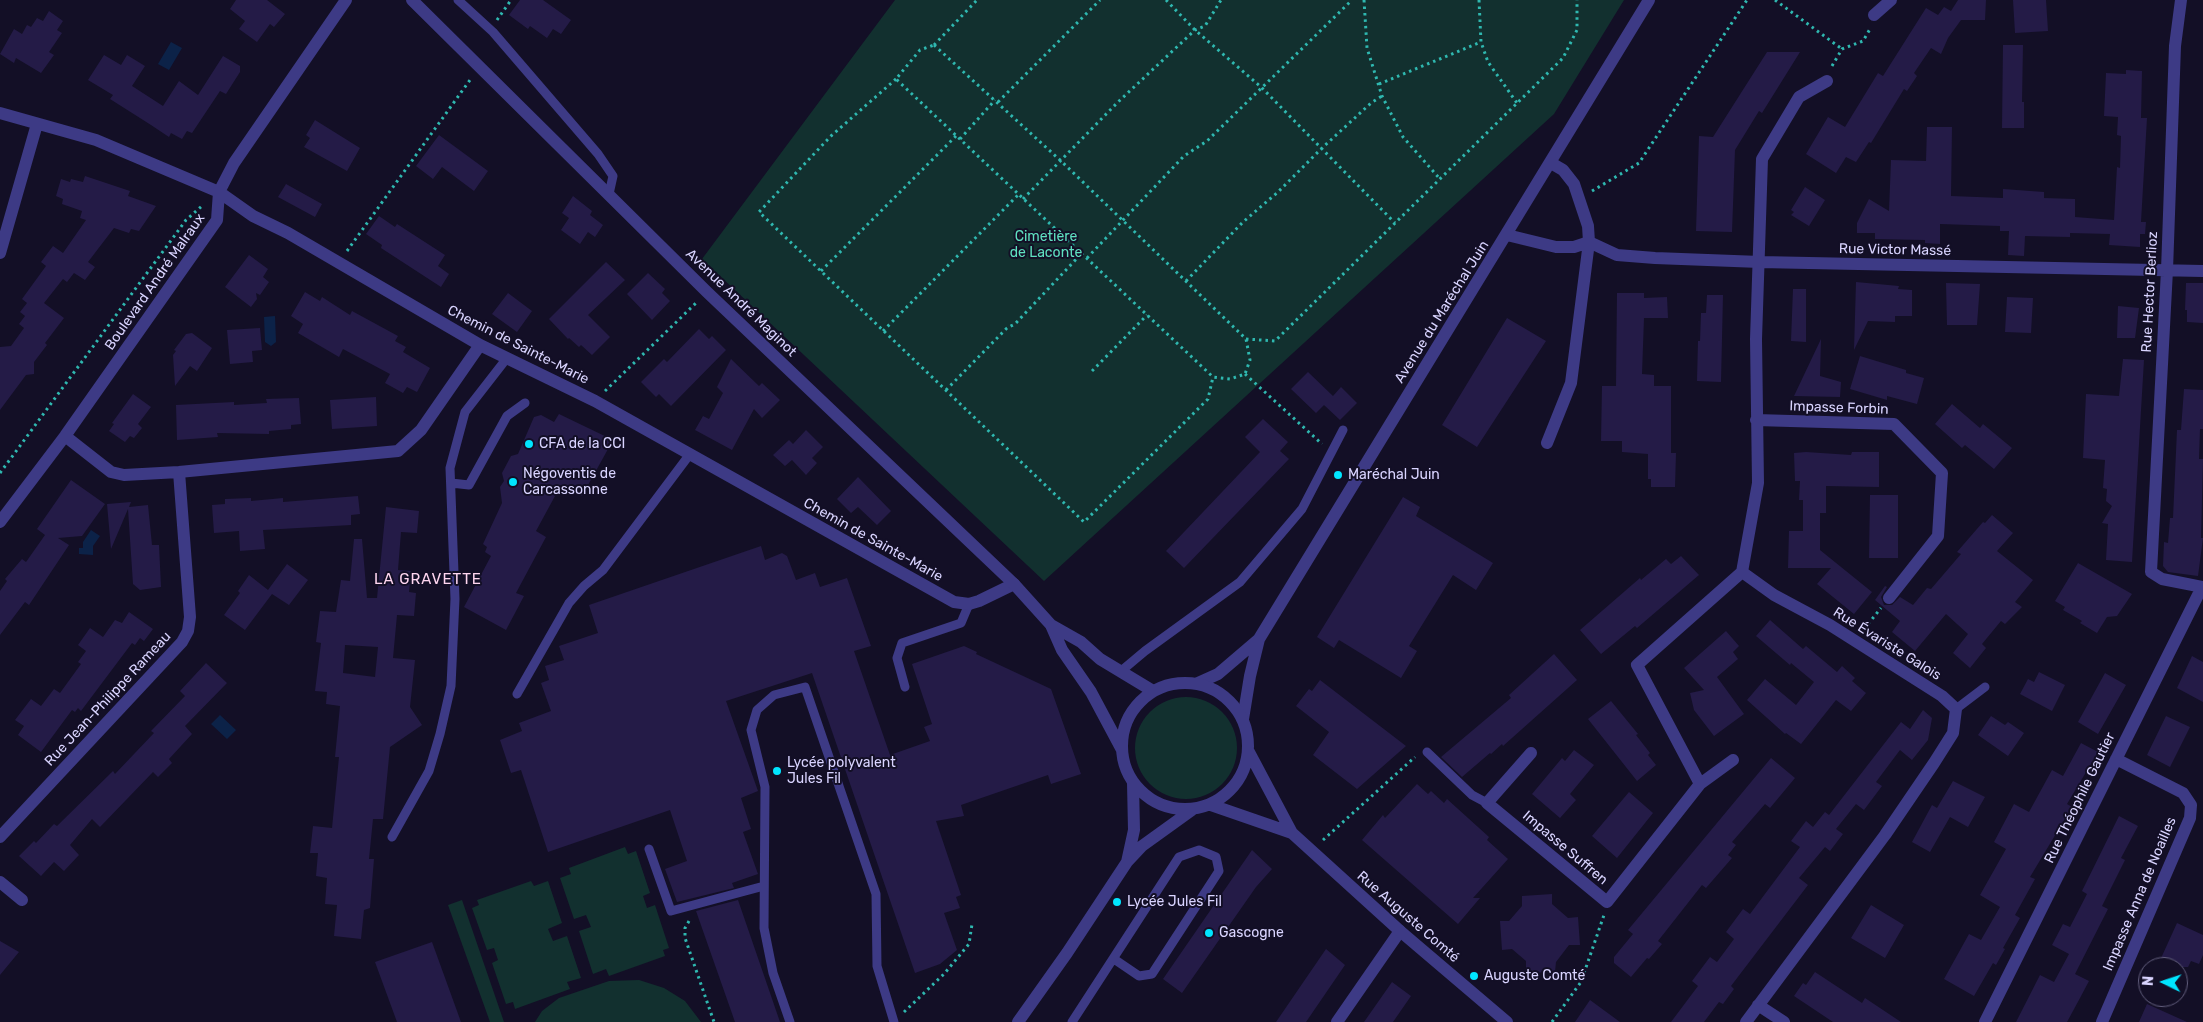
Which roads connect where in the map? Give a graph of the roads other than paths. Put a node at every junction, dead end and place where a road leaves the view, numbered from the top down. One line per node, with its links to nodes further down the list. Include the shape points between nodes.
1 (346, 0): 12 (street, Boulevard André Malraux, via 234,163)
2 (412, 0): 13 (street, Avenue André Maginot)
3 (458, 0): 13 (lane, via 493,32 598,154 613,176)
4 (1649, 0): 11 (street, Avenue du Maréchal Juin)
5 (1891, 0): 7 (street)
6 (2181, 0): 18 (street, Rue Hector Berlioz, via 2175,46)
7 (1874, 14)
8 (1826, 81): 17 (street, via 1799,97 1762,159)
9 (0, 113): 10 (street, Chemin de Sainte-Marie)
10 (37, 124): 12 (street, Chemin de Sainte-Marie, via 96,140); 16 (street)
11 (1551, 162): 14 (street, Avenue du Maréchal Juin); 15 (street, via 1563,170 1574,184 1588,226)
12 (219, 192): 20 (street, Chemin de Sainte-Marie, via 253,216); 25 (street, Boulevard André Malraux, via 217,220)
13 (608, 194): 32 (street, Avenue André Maginot)
14 (1507, 235): 15 (street, via 1556,247 1574,247); 37 (street, Avenue du Maréchal Juin)
15 (1589, 242): 17 (street, Rue Victor Massé, via 1617,255); 26 (street, via 1571,383)
16 (0, 254)
17 (1760, 262): 18 (street, Rue Victor Massé); 23 (street)
18 (2167, 270): 19 (street, Rue Victor Massé); 33 (street, Rue Hector Berlioz, via 2150,572 2162,580)
19 (2203, 271)
20 (480, 344): 21 (street, Chemin de Sainte-Marie); 28 (street, via 421,430 398,452)
21 (508, 358): 27 (street, Chemin de Sainte-Marie, via 595,401); 29 (lane, via 465,412 450,468)
22 (525, 403): 29 (lane, via 507,416 469,485)
23 (1756, 420): 31 (street, via 1758,483); 34 (street, Impasse Forbin, via 1894,424 1942,473 1938,536)
24 (1343, 430): 38 (lane, via 1302,508 1240,582)
25 (65, 436): 28 (street, via 111,472 124,475); 30 (street, Boulevard André Malraux)
26 (1547, 443)
27 (690, 454): 35 (street, Chemin de Sainte-Marie, via 954,602); 43 (lane, via 603,570 569,603)
28 (179, 472): 58 (street, Rue Jean-Philippe Rameau, via 190,617 188,631 182,642)
29 (451, 483): 59 (lane, via 455,599 451,686 429,771)
30 (0, 522)
31 (1742, 572): 44 (street, Rue Évariste Galois, via 1774,595 1830,625 1942,696); 53 (street, via 1637,665)
32 (1014, 584): 35 (street); 36 (street, Avenue André Maginot)
33 (2202, 587): 50 (street, Rue Théophile Gautier)
34 (1889, 598)
35 (969, 604): 40 (lane, via 961,624 902,643 897,658)
36 (1051, 625): 38 (street, Avenue André Maginot, via 1081,642); 46 (street, Avenue André Maginot, via 1062,650 1091,692)
37 (1259, 639): 39 (street, Avenue du Maréchal Juin, via 1218,674); 45 (street, Avenue du Maréchal Juin)
38 (1120, 672): 42 (street, Avenue André Maginot)
39 (1198, 683): 42 (street, via 1175,683); 45 (street, via 1225,696)
40 (905, 687)
41 (1984, 687): 44 (lane)
42 (1153, 691): 46 (street, via 1136,706 1125,727)
43 (517, 694)
44 (1956, 709): 67 (street, via 1953,733 1934,763 1885,835)
45 (1243, 719): 47 (street)
46 (1122, 750): 52 (street, via 1125,767)
47 (1249, 752): 55 (street, via 1243,774 1230,792); 57 (street, Rue Auguste Comté)
48 (1427, 752): 54 (lane, via 1472,794)
49 (1532, 753): 54 (street)
50 (2116, 759): 76 (street, Rue Théophile Gautier); 77 (street, Impasse Anna de Noailles, via 2183,793 2191,805 2190,818)
51 (1733, 760): 53 (street, Impasse Suffren)
52 (1133, 783): 56 (street, via 1162,805); 61 (street, via 1134,830)
53 (1700, 784): 54 (street, Impasse Suffren, via 1607,902)
54 (1487, 803)
55 (1212, 804): 56 (street); 57 (street, Rue Auguste Comté)
56 (1192, 810): 61 (street, via 1142,846)
57 (1292, 833): 65 (street, Rue Auguste Comté)
58 (0, 838)
59 (392, 838)
60 (649, 849): 63 (lane, via 671,912)
61 (1127, 862): 68 (street)
62 (0, 882): 64 (street)
63 (764, 886): 69 (lane, via 764,928 773,973); 70 (lane, via 765,786 751,730 757,710 774,695 805,687 876,894 877,966)
64 (22, 900)
65 (1400, 931): 72 (street); 73 (street, Rue Auguste Comté)
66 (1114, 959): 66 (lane, via 1179,857 1199,850 1216,857 1219,871 1152,974 1139,976); 71 (lane)
67 (1758, 1005): 74 (street); 75 (street)
68 (1021, 1021)
69 (790, 1022)
70 (894, 1022)
71 (1072, 1022)
72 (1337, 1022)
73 (1507, 1022)
74 (1746, 1022)
75 (1784, 1022)
76 (1985, 1022)
77 (2102, 1022)

